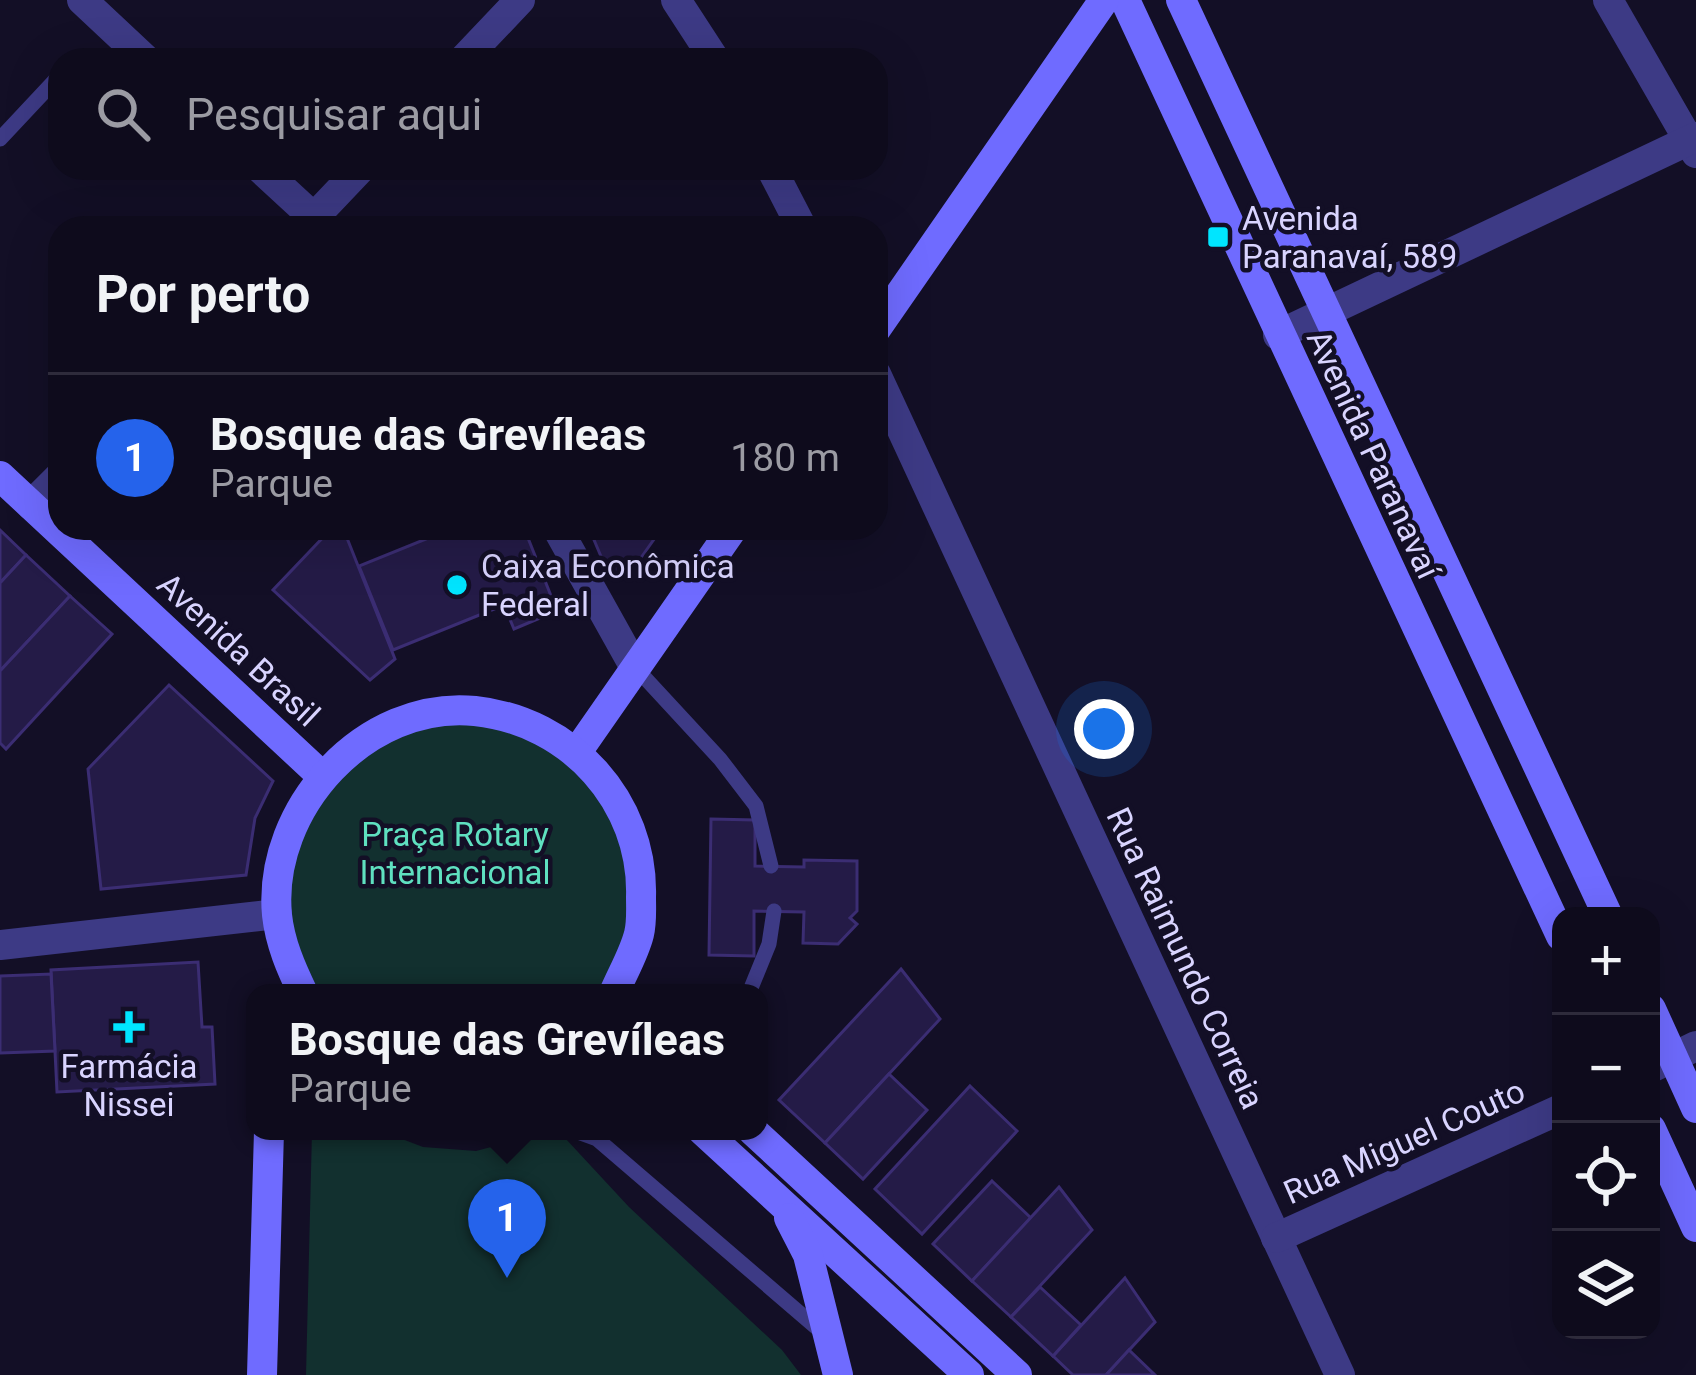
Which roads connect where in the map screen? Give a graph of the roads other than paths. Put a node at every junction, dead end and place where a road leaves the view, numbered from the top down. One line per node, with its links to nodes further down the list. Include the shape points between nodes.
1 (82, 0): 8 (street)
2 (520, 0): 9 (street)
3 (676, 0): 10 (street)
4 (1104, 0): 21 (main road)
5 (1126, 0): 22 (main road, Avenida Paranavaí)
6 (1181, 0): 20 (main road, Avenida Paranavaí)
7 (1608, 0): 13 (street)
8 (133, 48)
9 (474, 48)
10 (707, 48)
11 (48, 88): 12 (lane)
12 (0, 139)
13 (1694, 144): 20 (street)
14 (271, 180): 17 (street)
15 (351, 180): 18 (street)
16 (777, 180): 19 (street)
17 (305, 216)
18 (321, 216)
19 (796, 216)
20 (1324, 310): 22 (street); 35 (main road, Avenida Paranavaí)
21 (888, 311)
22 (1278, 335): 38 (main road, Avenida Paranavaí)
23 (888, 400): 54 (street, Rua Raimundo Correia)
24 (0, 476): 26 (main road, Avenida Brasil)
25 (48, 488): 26 (street)
26 (32, 505): 27 (main road, Avenida Brasil)
27 (48, 520)
28 (69, 540): 33 (main road, Avenida Brasil)
29 (564, 540): 31 (street)
30 (725, 540): 31 (main road)
31 (634, 666): 32 (main road); 34 (lane, via 756,806)
32 (578, 752): 33 (main road, via 529,723 473,710 417,716 365,739); 41 (main road, via 620,802 642,865 640,932)
33 (323, 777): 37 (main road, via 294,818 279,865)
34 (771, 866)
35 (1604, 907)
36 (774, 911): 42 (lane)
37 (277, 914): 39 (street); 40 (main road)
38 (1552, 917)
39 (0, 945)
40 (298, 984)
41 (619, 984)
42 (753, 984)
43 (1653, 1015): 44 (main road)
44 (1673, 1057): 45 (main road)
45 (1696, 1108)
46 (1552, 1113): 54 (street, Rua Miguel Couto)
47 (269, 1140): 56 (main road)
48 (598, 1140): 55 (lane)
49 (713, 1140): 52 (main road)
50 (763, 1140): 59 (main road)
51 (1660, 1149): 53 (main road)
52 (778, 1197): 55 (main road, via 808,1255); 58 (main road)
53 (1696, 1227)
54 (1276, 1238): 60 (street, Rua Raimundo Correia)
55 (831, 1340): 57 (main road)
56 (262, 1375)
57 (838, 1375)
58 (969, 1375)
59 (1018, 1375)
60 (1340, 1375)

